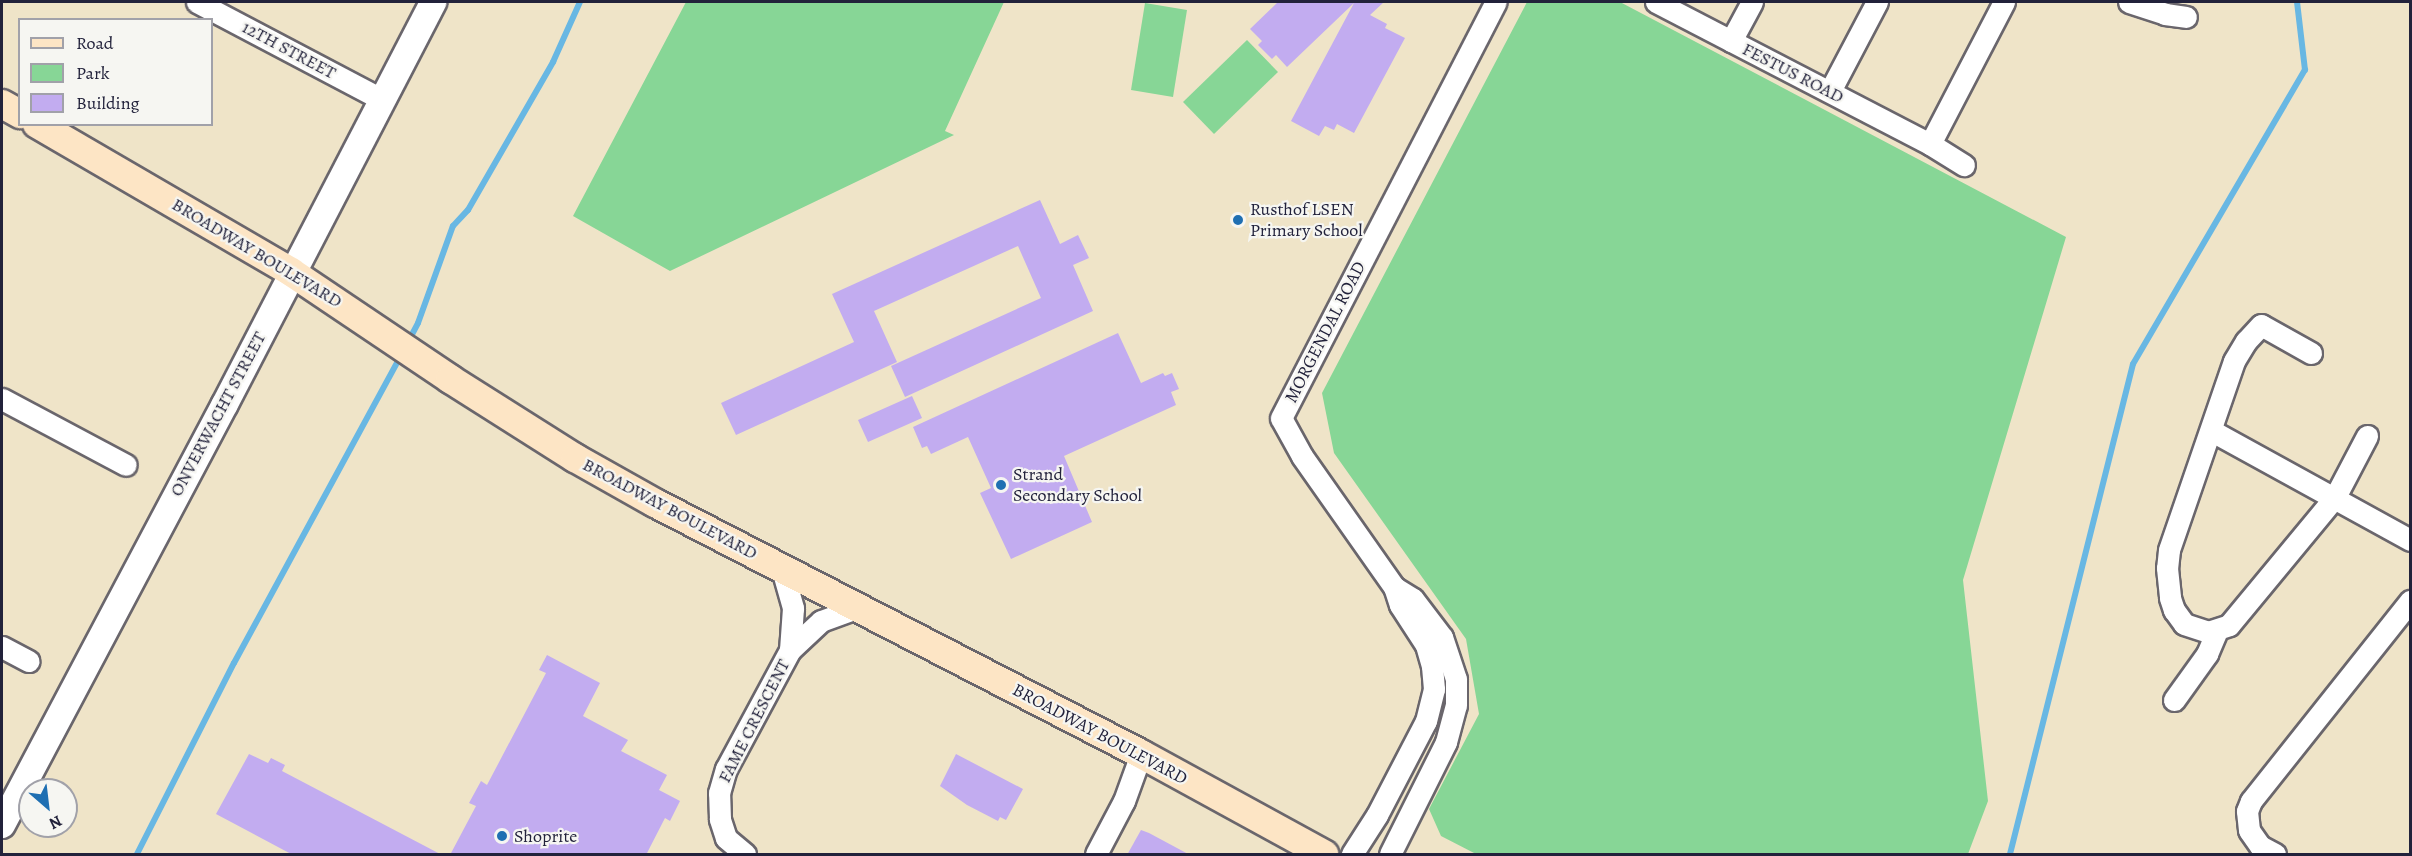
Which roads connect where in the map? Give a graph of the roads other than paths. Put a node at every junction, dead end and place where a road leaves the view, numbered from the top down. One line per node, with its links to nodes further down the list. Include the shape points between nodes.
1 (196, 2): 12 (street, 12TH STREET)
2 (433, 2): 12 (street, ONVERWACHT STREET)
3 (1496, 2): 27 (street, MORGENDAL ROAD, via 1281,418 1302,456)
4 (1656, 2): 10 (street, FESTUS ROAD)
5 (1752, 2): 10 (street)
6 (1877, 2): 11 (street)
7 (2004, 2): 16 (street)
8 (2128, 2): 9 (street)
9 (2186, 17)
10 (1731, 41): 11 (street, FESTUS ROAD)
11 (1830, 91): 16 (street, FESTUS ROAD)
12 (381, 99): 18 (street, ONVERWACHT STREET)
13 (2, 104): 14 (main road)
14 (18, 113)
15 (41, 126): 18 (main road, BROADWAY BOULEVARD)
16 (1930, 144): 17 (street, FESTUS ROAD)
17 (1964, 165)
18 (291, 272): 26 (main road, BROADWAY BOULEVARD, via 575,458); 36 (street, ONVERWACHT STREET)
19 (2311, 353): 21 (street, via 2261,325 2234,362)
20 (2, 399): 23 (street)
21 (2212, 430): 24 (street); 30 (street, via 2169,550 2167,568 2170,598 2178,618 2198,631)
22 (2367, 436): 24 (street)
23 (126, 465)
24 (2335, 496): 25 (street); 30 (street, via 2229,625)
25 (2410, 540)
26 (782, 569): 29 (main road, BROADWAY BOULEVARD); 32 (street, FAME CRESCENT, via 793,608)
27 (1394, 587): 40 (street, MORGENDAL ROAD, via 1400,605 1431,657 1433,700 1377,815); 41 (street, MORGENDAL ROAD, via 1413,599 1442,637 1456,679 1456,705 1437,760)
28 (2410, 601): 42 (street, via 2251,801 2247,811 2249,830 2260,846)
29 (857, 608): 32 (street, FAME CRESCENT, via 821,621); 35 (main road, BROADWAY BOULEVARD)
30 (2217, 631): 34 (street, via 2207,654)
31 (2, 647): 33 (street)
32 (790, 650): 37 (street, FAME CRESCENT, via 721,783 718,811 722,829)
33 (28, 661)
34 (2174, 700)
35 (1141, 754): 38 (street, via 1124,801); 39 (main road, BROADWAY BOULEVARD)
36 (2, 825)
37 (745, 855)
38 (1096, 855)
39 (1324, 855)
40 (1352, 855)
41 (1390, 855)
42 (2275, 855)

